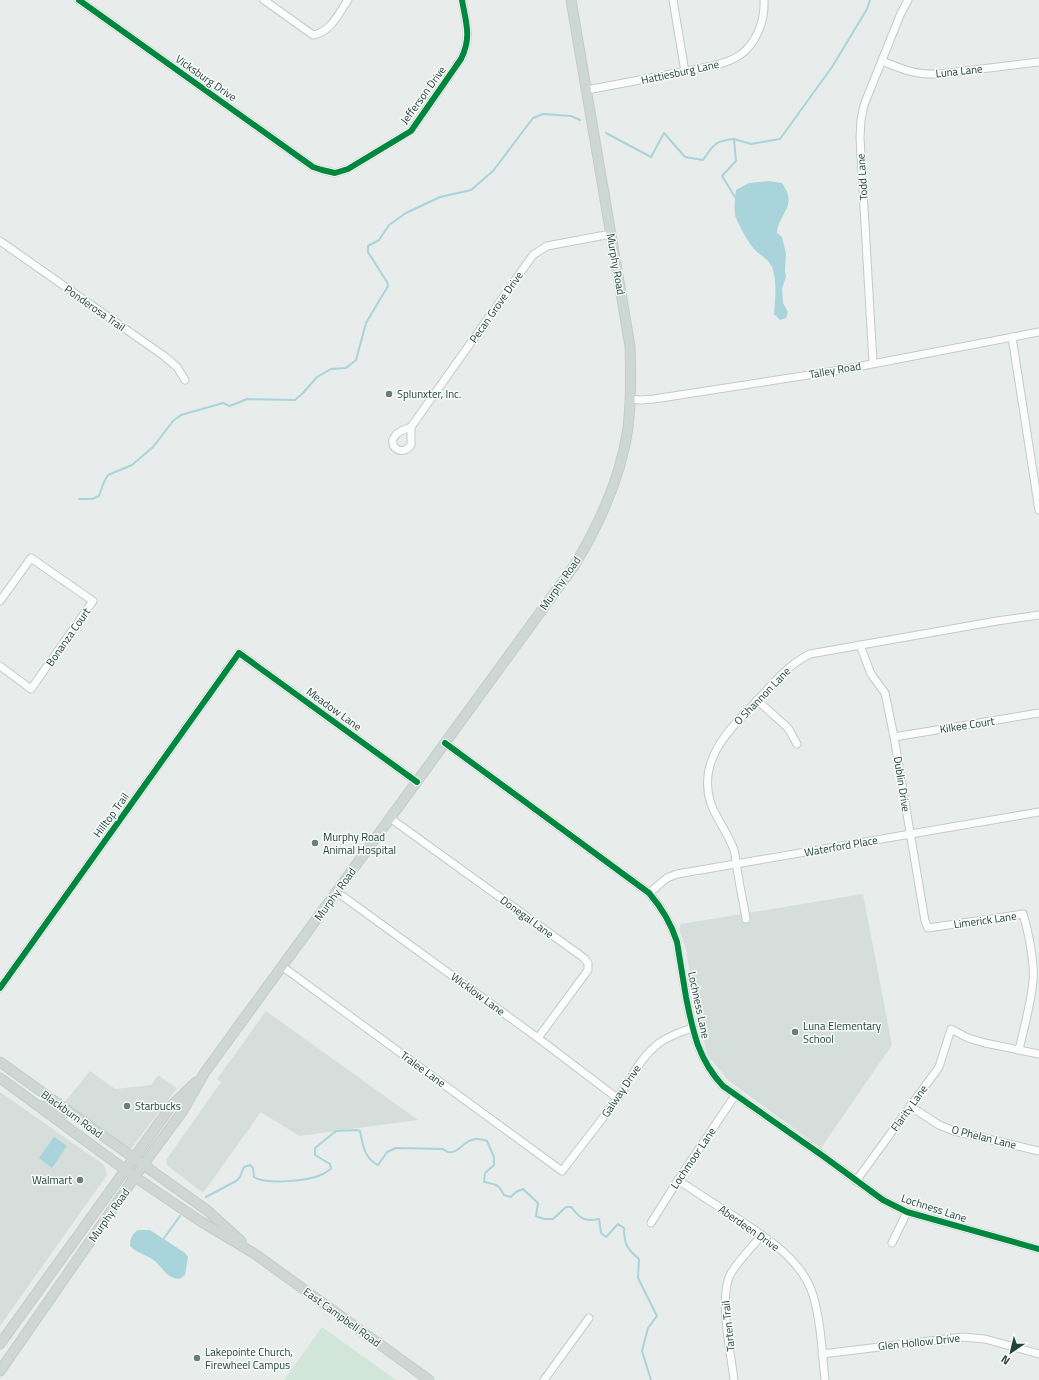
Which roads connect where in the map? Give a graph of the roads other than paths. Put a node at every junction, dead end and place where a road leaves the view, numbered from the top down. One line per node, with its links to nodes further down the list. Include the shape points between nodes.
1 (264, 0): 2 (street, via 314,35 327,30)
2 (348, 0)
3 (462, 0): 13 (street, Jefferson Drive, via 468,35 466,48 411,131 348,169 335,173)
4 (572, 0): 12 (main road, Murphy Road)
5 (672, 0): 11 (street)
6 (764, 0): 11 (street, Hattiesburg Lane, via 765,11 760,30 740,55 726,62)
7 (908, 0): 9 (street, Todd Lane)
8 (82, 1): 13 (street, Vicksburg Drive, via 313,167)
9 (882, 61): 10 (street, Luna Lane, via 909,72 927,74); 18 (street, Todd Lane, via 862,112 860,129)
10 (1039, 62)
11 (685, 72): 12 (street, Hattiesburg Lane)
12 (587, 90): 14 (main road, Murphy Road)
13 (322, 170)
14 (611, 234): 20 (main road, Murphy Road, via 630,346); 21 (street, Pecan Grove Drive, via 546,246 533,255)
15 (0, 241): 19 (street, Ponderosa Trail, via 159,352 177,367)
16 (1039, 332): 17 (street, Talley Road)
17 (1012, 337): 18 (street, Talley Road); 22 (street)
18 (873, 363): 20 (street, Talley Road, via 712,391)
19 (185, 380)
20 (630, 400): 32 (main road, Murphy Road, via 628,429 620,460 611,492 594,532 564,580)
21 (411, 427)
22 (1039, 510)
23 (2, 592): 24 (street, Bonanza Court); 28 (street, Bonanza Court, via 31,558 93,601 31,688)
24 (0, 602)
25 (1039, 615): 26 (street, O Shannon Lane)
26 (860, 644): 29 (street, O Shannon Lane, via 810,654 783,673); 31 (street, Dublin Drive, via 871,674 885,693)
27 (239, 653): 34 (street, Meadow Lane); 44 (street, Hilltop Trail)
28 (0, 666)
29 (757, 700): 33 (street, via 788,728); 38 (street, O Shannon Lane, via 725,735 713,755 708,774 711,804 727,833)
30 (1039, 713): 31 (street, Kilkee Court)
31 (894, 737): 37 (street, Dublin Drive)
32 (445, 743): 34 (main road, Murphy Road); 40 (street, Lochness Lane)
33 (797, 744)
34 (417, 782): 36 (main road, Murphy Road)
35 (1039, 812): 37 (street, Waterford Place)
36 (390, 818): 39 (main road, Murphy Road); 46 (street, Donegal Lane, via 588,963 588,970)
37 (911, 834): 38 (street, Waterford Place); 42 (street, Dublin Drive)
38 (736, 864): 40 (street, Waterford Place, via 677,874 667,878); 41 (street, O Shannon Lane)
39 (337, 892): 43 (main road, Murphy Road); 46 (street, Wicklow Lane)
40 (650, 892): 45 (street, Lochness Lane, via 673,929)
41 (746, 919)
42 (928, 928): 47 (street, Limerick Lane, via 1023,914 1034,980)
43 (283, 967): 51 (main road, Murphy Road); 62 (street, Tralee Lane)
44 (0, 988)
45 (692, 1028): 53 (street, Lochness Lane, via 697,1044 714,1076 723,1086); 54 (street, Galway Drive, via 670,1036 652,1049)
46 (538, 1038): 54 (street, Wicklow Lane)
47 (1019, 1050): 48 (street); 56 (street, Flarity Lane, via 984,1043 951,1029 939,1067)
48 (1039, 1054)
49 (0, 1062): 50 (main road, Blackburn Road)
50 (14, 1072): 52 (main road); 57 (main road, Blackburn Road)
51 (206, 1072): 59 (main road, Murphy Road, via 172,1105); 60 (main road, Murphy Road, via 182,1112)
52 (3, 1080): 55 (main road, Blackburn Road)
53 (736, 1094): 64 (street, Lochmoor Lane); 65 (street, Lochness Lane)
54 (617, 1098): 62 (street, Galway Drive)
55 (30, 1101): 57 (main road, via 61,1114); 61 (main road, Blackburn Road)
56 (910, 1106): 58 (street, O Phelan Lane, via 939,1125 954,1131); 65 (street, Flarity Lane)
57 (68, 1111): 59 (main road, Blackburn Road)
58 (1039, 1151)
59 (133, 1158): 60 (main road, Blackburn Road); 61 (main road, Murphy Road)
60 (143, 1165): 63 (main road, Murphy Road); 71 (main road, East Campbell Road, via 208,1211)
61 (125, 1170): 63 (main road, Blackburn Road); 72 (main road, Murphy Road)
62 (562, 1171)
63 (135, 1177): 71 (main road, East Campbell Road); 73 (main road, Murphy Road)
64 (678, 1180): 67 (street, Lochmoor Lane); 68 (street, Aberdeen Drive)
65 (856, 1181): 66 (street, Lochness Lane, via 883,1200)
66 (907, 1212): 69 (street); 70 (street, Lochness Lane)
67 (652, 1223)
68 (762, 1235): 76 (street, Aberdeen Drive, via 783,1252 806,1279 813,1295); 81 (street, Tarten Trail, via 731,1274 726,1286 724,1301)
69 (892, 1243)
70 (1039, 1249)
71 (255, 1254): 79 (main road, East Campbell Road)
72 (50, 1274): 73 (main road); 75 (main road, Murphy Road)
73 (62, 1283): 78 (main road, Murphy Road)
74 (589, 1318): 80 (street)
75 (0, 1344)
76 (822, 1354): 77 (street, Glen Hollow Drive, via 962,1337 985,1339); 82 (street, Aberdeen Drive)
77 (1039, 1354)
78 (0, 1371)
79 (429, 1380)
80 (544, 1380)
81 (734, 1380)
82 (825, 1380)

